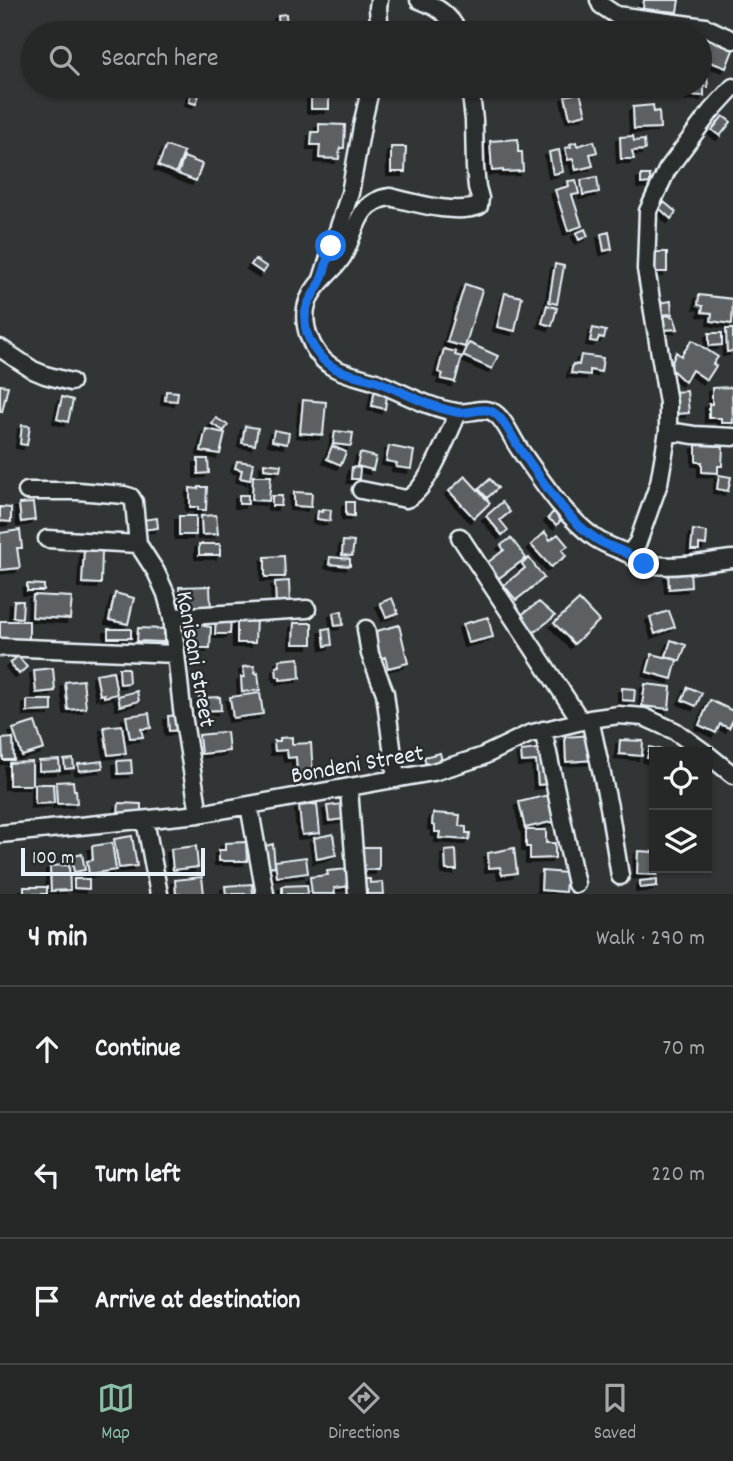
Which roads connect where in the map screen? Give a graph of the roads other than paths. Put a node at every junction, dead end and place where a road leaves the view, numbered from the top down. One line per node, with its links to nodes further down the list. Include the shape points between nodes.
1 (379, 0): 4 (street)
2 (419, 0): 5 (street, via 438,7)
3 (599, 0): 6 (street, via 616,15)
4 (379, 21)
5 (452, 21)
6 (660, 21)
7 (712, 30): 8 (street)
8 (733, 40)
9 (733, 87): 16 (street, via 667,170 648,211 646,269 668,403)
10 (369, 98): 12 (street, via 350,193)
11 (471, 98): 12 (street, via 479,206 457,209 381,198 362,212 343,257)
12 (322, 279): 15 (street, via 308,300 305,319 306,333 322,358 331,366)
13 (0, 348): 14 (street, via 33,370)
14 (71, 382)
15 (458, 413): 18 (street, via 425,482 413,496 406,499); 23 (street, via 495,413 578,525)
16 (668, 431): 17 (street); 23 (street, via 659,483 638,542)
17 (733, 437)
18 (361, 490)
19 (27, 491): 22 (street, Kanisani street, via 131,497)
20 (460, 537): 30 (street)
21 (47, 539): 22 (street)
22 (138, 544): 26 (street, Kanisani street, via 156,572)
23 (629, 554): 24 (street, via 644,564 664,566)
24 (733, 559)
25 (307, 608): 26 (street)
26 (172, 617): 29 (street, Kanisani street)
27 (366, 629): 35 (street, via 385,694)
28 (0, 647): 29 (street)
29 (176, 654): 38 (street, Kanisani street)
30 (585, 720): 31 (street, Bondeni Street); 32 (street, Bondeni Street, via 644,717); 41 (street, via 609,807)
31 (544, 730): 35 (street, Bondeni Street, via 481,757); 42 (street)
32 (698, 747)
33 (712, 758): 34 (street, Bondeni Street)
34 (733, 775)
35 (396, 779): 36 (street, Bondeni Street)
36 (349, 788): 37 (street, Bondeni Street); 45 (street)
37 (249, 805): 38 (street, Bondeni Street); 44 (street)
38 (199, 814): 39 (street, Bondeni Street)
39 (145, 820): 40 (street, Bondeni Street); 43 (street)
40 (0, 834)
41 (620, 876)
42 (576, 884)
43 (159, 894)
44 (265, 894)
45 (357, 894)

